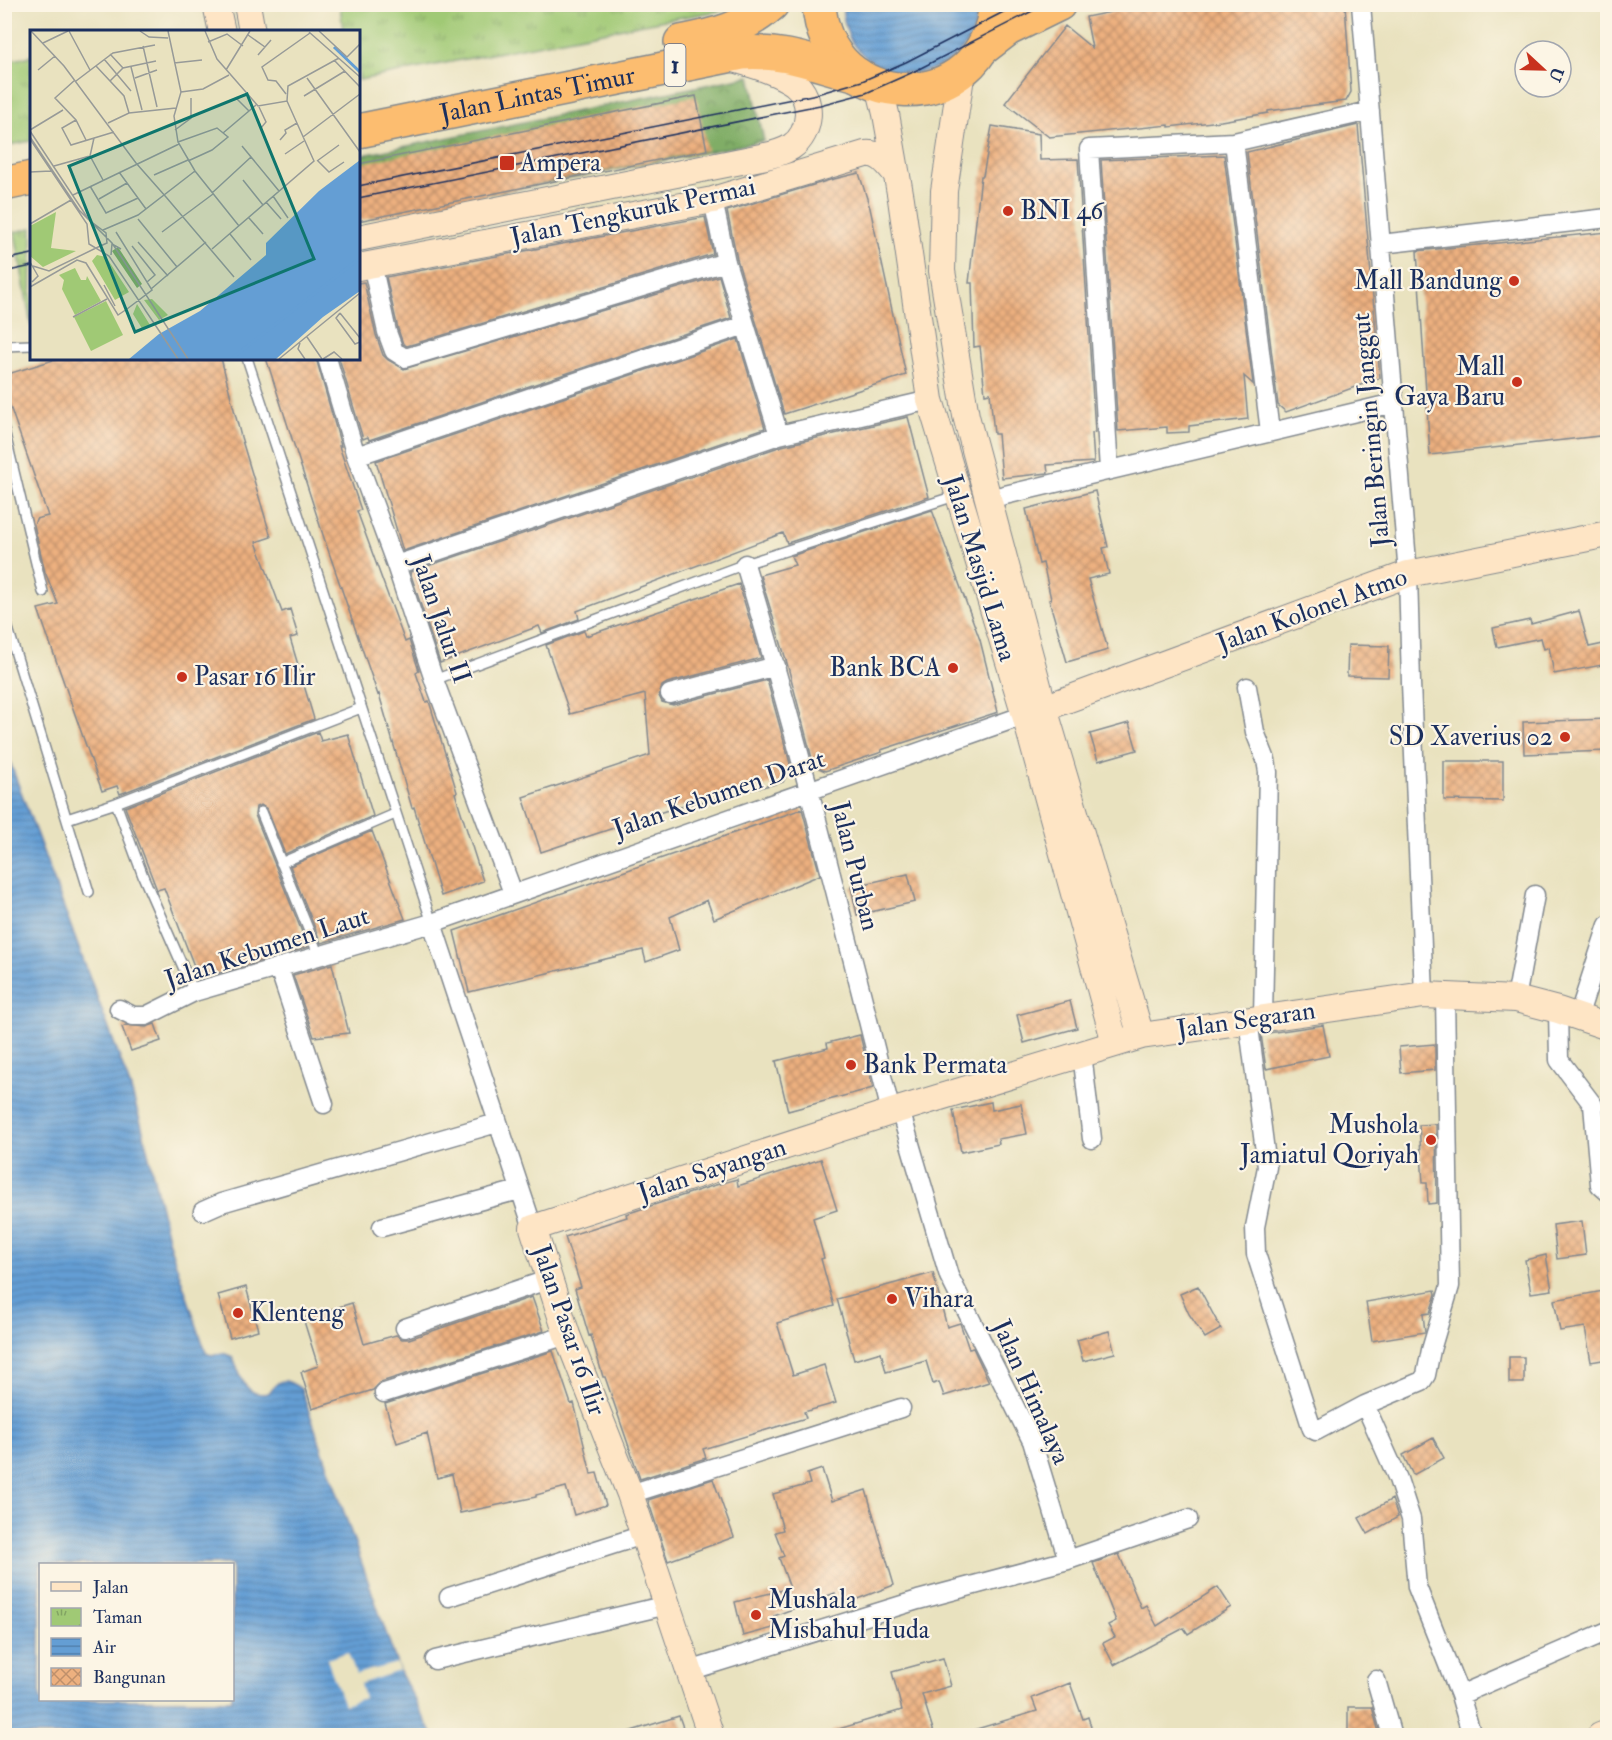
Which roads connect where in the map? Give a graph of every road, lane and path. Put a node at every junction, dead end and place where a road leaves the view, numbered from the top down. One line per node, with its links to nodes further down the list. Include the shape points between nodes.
1 (216, 4): 8 (main road)
2 (247, 4): 9 (main road)
3 (772, 4): 13 (highway, Jalan Lintas Timur / 1, via 756,18 721,34)
4 (819, 4): 12 (highway, via 819,18 827,40 840,60)
5 (996, 4): 11 (highway, via 992,27)
6 (1059, 4): 11 (highway, 1, via 1008,29)
7 (1361, 4): 15 (street, Jalan Beringin Janggut)
8 (222, 30)
9 (252, 30)
10 (723, 56): 12 (highway, Jalan Lintas Timur / 1, via 771,52); 13 (highway, Jalan Lintas Timur / 1); 18 (main road, via 771,71 803,92 808,113 806,126)
11 (972, 59): 12 (highway, 1, via 950,80 929,87 908,90); 27 (main road, via 944,191)
12 (868, 80): 20 (main road, Jalan Masjid Lama, via 886,114)
13 (490, 92): 14 (highway, Jalan Lintas Timur / 1); 16 (highway, Jalan Lintas Timur / 1)
14 (360, 109)
15 (1370, 111): 17 (street); 30 (street, Jalan Beringin Janggut)
16 (360, 130)
17 (1234, 142): 41 (street); 44 (street, via 1089,149)
18 (793, 146): 19 (main road); 29 (main road, Jalan Tengkuruk Permai, via 761,157)
19 (798, 174): 20 (main road, Jalan Tengkuruk Permai, via 872,153); 24 (main road, Jalan Tengkuruk Permai)
20 (897, 175): 28 (main road, Jalan Masjid Lama)
21 (30, 178): 22 (highway)
22 (4, 184)
23 (30, 200): 25 (highway)
24 (713, 200): 31 (street); 32 (main road, Jalan Tengkuruk Permai)
25 (4, 206)
26 (1608, 218): 30 (street)
27 (943, 228): 28 (main road); 46 (main road, via 942,271 962,393)
28 (906, 231): 38 (main road, Jalan Masjid Lama)
29 (360, 238)
30 (1381, 244): 39 (street, Jalan Beringin Janggut)
31 (726, 262): 32 (street, via 405,358 394,351); 33 (street)
32 (365, 266)
33 (745, 325): 42 (street); 43 (street)
34 (30, 345): 35 (lane)
35 (4, 346)
36 (248, 360): 57 (lane)
37 (328, 360): 43 (street, Jalan Jalur II)
38 (930, 400): 42 (street); 45 (main road, Jalan Masjid Lama)
39 (1394, 403): 41 (street); 50 (street, Jalan Beringin Janggut)
40 (4, 430): 51 (lane)
41 (1270, 432): 44 (street)
42 (779, 435): 49 (street)
43 (356, 456): 49 (street, Jalan Jalur II)
44 (1110, 470): 46 (street)
45 (958, 494): 48 (lane); 58 (main road, Jalan Masjid Lama)
46 (988, 499): 58 (main road)
47 (1608, 534): 50 (main road, Jalan Kolonel Atmo)
48 (745, 564): 53 (street, Jalan Purban); 54 (lane)
49 (396, 565): 54 (street, Jalan Jalur II)
50 (1408, 573): 58 (main road, Jalan Kolonel Atmo); 74 (street, Jalan Beringin Janggut, via 1411,683)
51 (43, 592)
52 (7, 625): 63 (lane)
53 (776, 666): 56 (street); 59 (street, Jalan Purban)
54 (434, 680): 66 (street, Jalan Jalur II)
55 (1247, 687): 78 (street, via 1255,732 1268,772)
56 (670, 694)
57 (361, 708): 60 (lane); 62 (lane)
58 (1034, 711): 59 (street, Jalan Kebumen Darat); 68 (main road, Jalan Masjid Lama)
59 (810, 789): 66 (street, Jalan Kebumen Darat); 84 (street, Jalan Purban)
60 (116, 803): 63 (lane); 73 (lane)
61 (261, 812): 64 (lane)
62 (395, 814): 64 (lane); 69 (lane)
63 (67, 819): 65 (lane)
64 (281, 862): 71 (lane)
65 (90, 892)
66 (513, 893): 69 (street, Jalan Kebumen Darat)
67 (1535, 895): 75 (street)
68 (1093, 917): 80 (main road); 81 (main road, Jalan Masjid Lama)
69 (432, 923): 71 (street, Jalan Kebumen Laut); 85 (street, Jalan Pasar 16 Ilir)
70 (1608, 925): 77 (street)
71 (319, 956): 72 (street, Jalan Kebumen Laut)
72 (279, 968): 73 (street, Jalan Kebumen Laut); 83 (street)
73 (194, 992): 76 (street, Jalan Kebumen Laut, via 146,1016)
74 (1435, 995): 75 (main road, Jalan Segaran); 78 (main road, Jalan Segaran); 96 (street, Jalan Beringin Janggut, via 1450,1286 1425,1378)
75 (1516, 999): 77 (main road, Jalan Segaran)
76 (119, 1010)
77 (1568, 1013): 79 (main road, Jalan Segaran); 88 (street, via 1559,1060 1593,1105 1600,1185)
78 (1255, 1018): 80 (main road, Jalan Segaran); 96 (street, via 1267,1167 1255,1227 1256,1254 1312,1429 1316,1431)
79 (1608, 1027)
80 (1141, 1036): 81 (main road, Jalan Segaran)
81 (1115, 1043): 82 (main road, Jalan Segaran)
82 (1082, 1053): 84 (main road, Jalan Segaran); 86 (street)
83 (324, 1104)
84 (896, 1111): 91 (main road, Jalan Sayangan); 101 (street, Jalan Himalaya, via 949,1276 1032,1441)
85 (497, 1123): 87 (street, Jalan Pasar 16 Ilir); 89 (street)
86 (1092, 1139)
87 (519, 1190): 90 (street); 91 (street, Jalan Pasar 16 Ilir)
88 (1608, 1191)
89 (203, 1210)
90 (382, 1227)
91 (533, 1228): 92 (main road, Jalan Pasar 16 Ilir)
92 (550, 1279): 93 (street); 94 (main road, Jalan Pasar 16 Ilir)
93 (405, 1328)
94 (567, 1335): 95 (street); 98 (main road, Jalan Pasar 16 Ilir)
95 (384, 1393)
96 (1365, 1405): 108 (street, via 1398,1479 1411,1519 1417,1587)
97 (902, 1408): 98 (street)
98 (630, 1494): 100 (main road, Jalan Pasar 16 Ilir)
99 (1188, 1519): 101 (street)
100 (643, 1535): 102 (street); 103 (main road, Jalan Pasar 16 Ilir)
101 (1068, 1560): 106 (street, via 918,1600)
102 (449, 1597)
103 (667, 1605): 105 (street); 106 (main road, Jalan Pasar 16 Ilir)
104 (1608, 1631): 108 (street)
105 (435, 1660)
106 (689, 1671): 110 (main road, Jalan Pasar 16 Ilir)
107 (1376, 1680): 111 (street)
108 (1460, 1695): 112 (street)
109 (1608, 1733): 113 (main road)
110 (711, 1736)
111 (1392, 1736)
112 (1472, 1736)
113 (1600, 1736)

